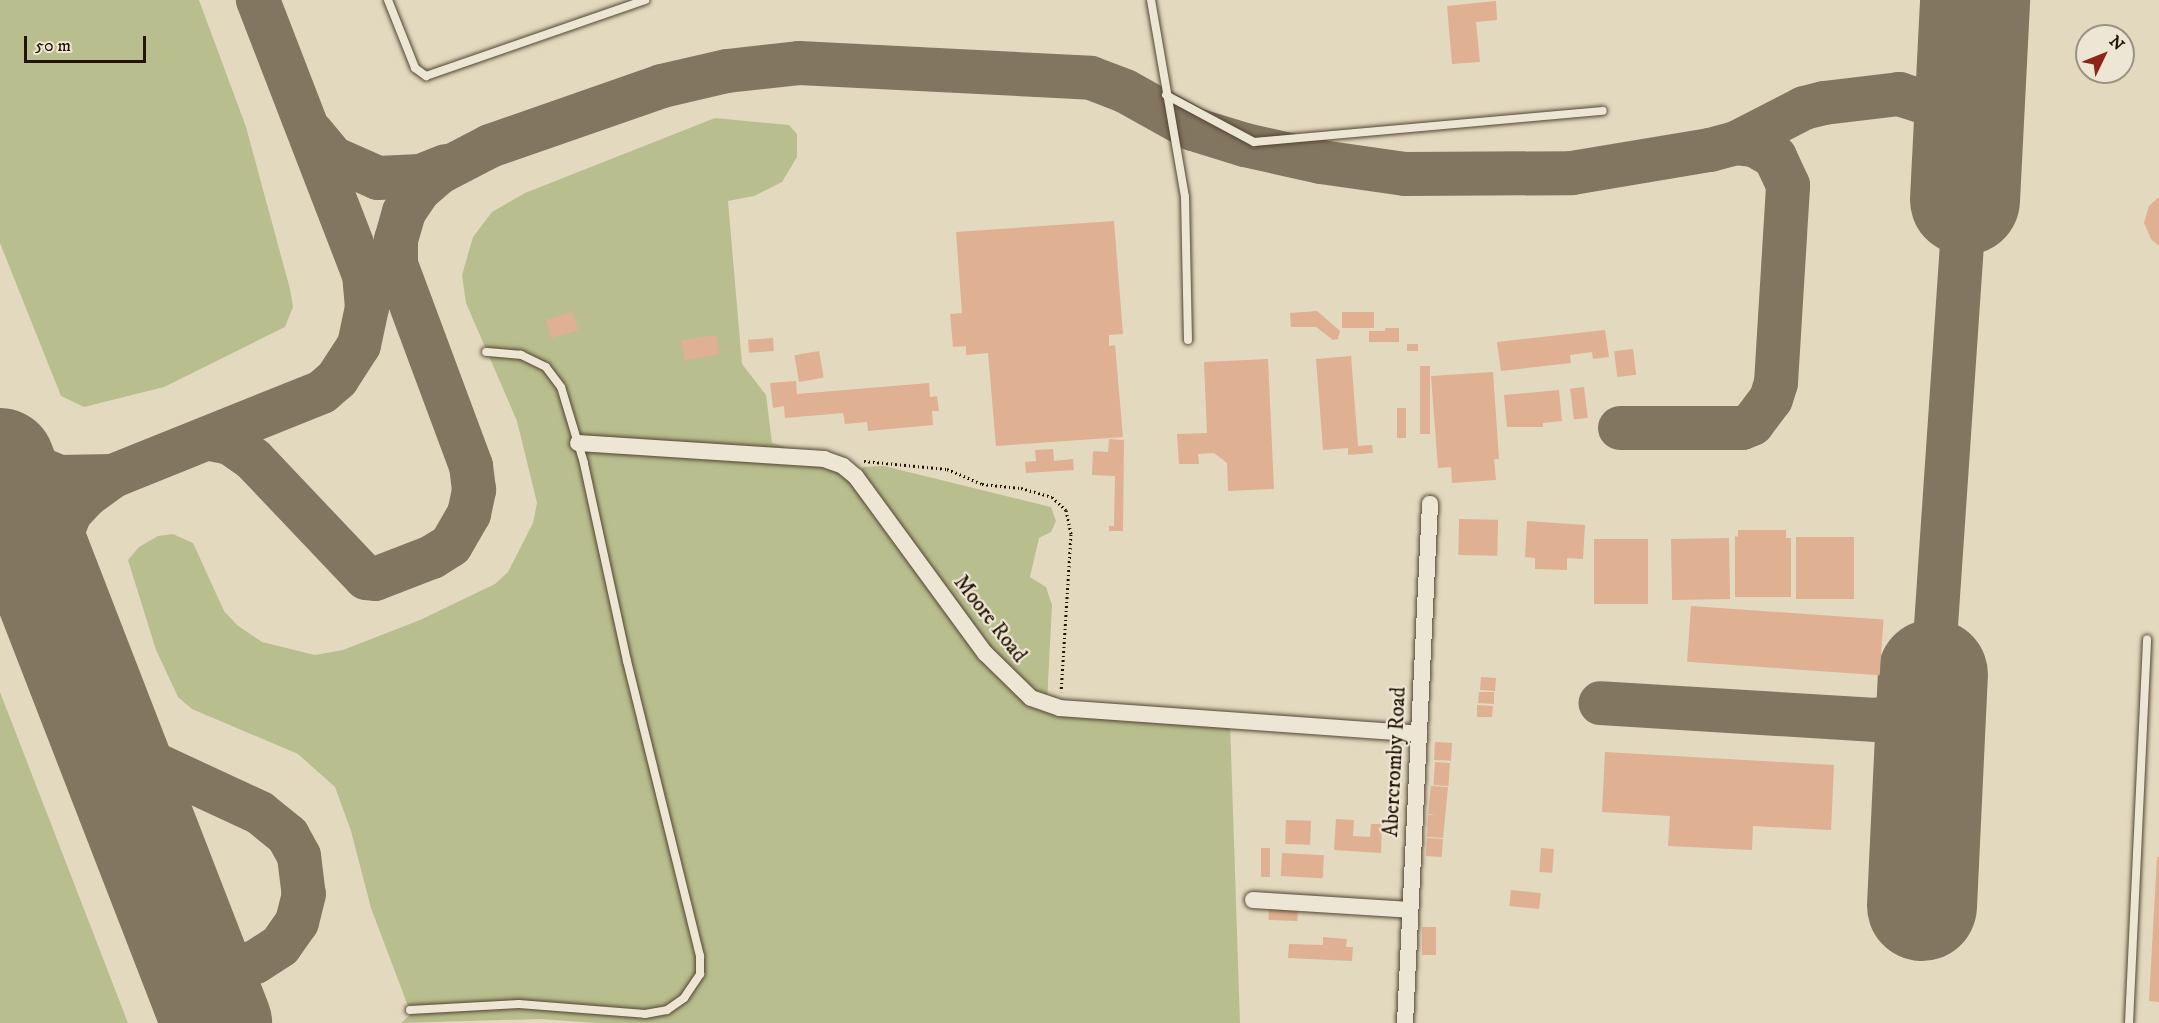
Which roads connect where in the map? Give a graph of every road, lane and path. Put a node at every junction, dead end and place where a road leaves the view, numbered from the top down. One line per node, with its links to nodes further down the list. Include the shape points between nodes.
1 (388, 0): 2 (lane, via 415,68 426,76)
2 (645, 0)
3 (1151, 0): 4 (lane)
4 (1167, 95): 5 (lane, via 1254,142); 6 (lane, via 1185,197)
5 (1603, 111)
6 (1188, 340)
7 (486, 352): 8 (lane, via 521,356 546,367 561,387)
8 (578, 443): 12 (street, Moore Road, via 824,459 843,466 856,477 991,660 1031,698); 16 (lane, via 700,956 700,974 684,998 667,1010 645,1014 519,1004)
9 (857, 460): 12 (path, via 947,470 982,484 1021,488 1052,497 1066,510 1071,534)
10 (1430, 504): 13 (street, Abercromby Road)
11 (2146, 639): 18 (lane)
12 (1060, 708): 13 (street, Moore Road)
13 (1419, 734): 15 (street, Abercromby Road)
14 (1253, 900): 15 (street)
15 (1410, 910): 17 (street, Abercromby Road)
16 (410, 1010)
17 (1405, 1023)
18 (2128, 1023)

